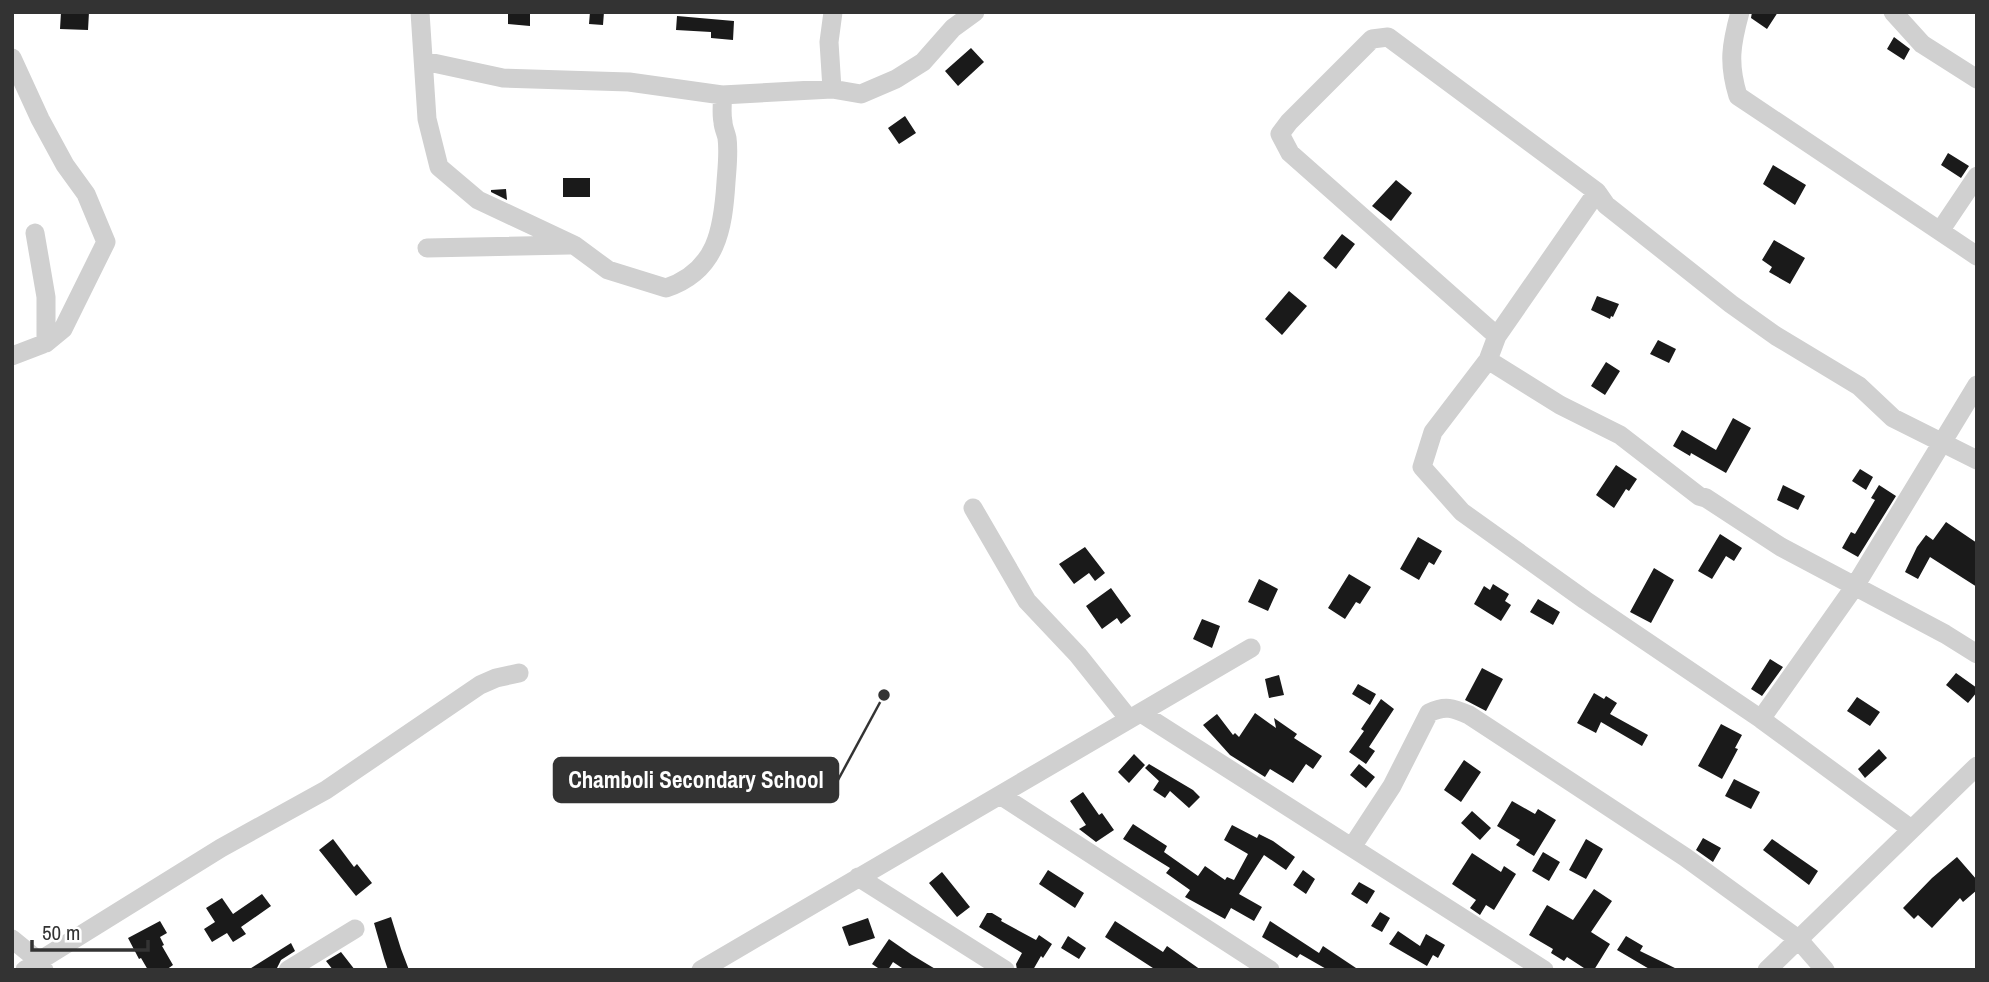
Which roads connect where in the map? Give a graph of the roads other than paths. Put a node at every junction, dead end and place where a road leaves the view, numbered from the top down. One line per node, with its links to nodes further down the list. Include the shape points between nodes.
1 (420, 12): 7 (street)
2 (832, 12): 9 (street)
3 (975, 12): 9 (street, via 953,28 923,62 896,79 861,94)
4 (1740, 12): 13 (street, via 1730,72 1738,96)
5 (1894, 12): 8 (street, via 1922,44)
6 (12, 58): 19 (street, via 65,165 86,194 106,242 63,329)
7 (424, 61): 10 (street, via 503,78 629,82); 15 (street, via 427,118 439,167 478,200)
8 (1977, 79)
9 (832, 89): 10 (street)
10 (722, 95): 15 (street, via 727,147 725,201 716,244 707,261 666,288 608,270)
11 (1977, 176): 13 (street)
12 (1597, 192): 18 (street); 18 (street, via 1388,37 1372,39 1284,128 1280,134 1290,153); 23 (street, via 1606,205 1731,304 1860,386 1893,418)
13 (1940, 231): 17 (street)
14 (35, 233): 19 (street, via 46,297)
15 (575, 245): 16 (street)
16 (427, 248)
17 (1977, 256)
18 (1497, 335): 21 (street)
19 (46, 343): 20 (street)
20 (12, 356)
21 (1488, 360): 26 (street, via 1560,405 1620,435 1699,496 1781,547); 31 (street, via 1433,432 1422,467 1462,512)
22 (1977, 385): 23 (street)
23 (1942, 443): 24 (street); 26 (street)
24 (1977, 460)
25 (973, 508): 30 (street, via 1027,601)
26 (1855, 586): 28 (street); 31 (street)
27 (1251, 648): 30 (street)
28 (1977, 654)
29 (519, 673): 41 (street, via 480,685 326,790 221,848)
30 (1135, 716): 33 (street); 35 (street)
31 (1761, 719): 34 (street)
32 (1977, 766): 34 (street)
33 (1000, 795): 36 (street); 45 (street)
34 (1911, 829): 39 (street)
35 (1352, 847): 39 (street, via 1392,786 1429,713 1452,708 1685,857); 46 (street)
36 (858, 877): 40 (street); 44 (street)
37 (355, 929): 42 (street)
38 (12, 939): 41 (street)
39 (1798, 939): 47 (street); 48 (street)
40 (728, 964): 43 (street)
41 (36, 967)
42 (288, 970)
43 (701, 970)
44 (1005, 970)
45 (1270, 970)
46 (1544, 970)
47 (1767, 970)
48 (1825, 970)

